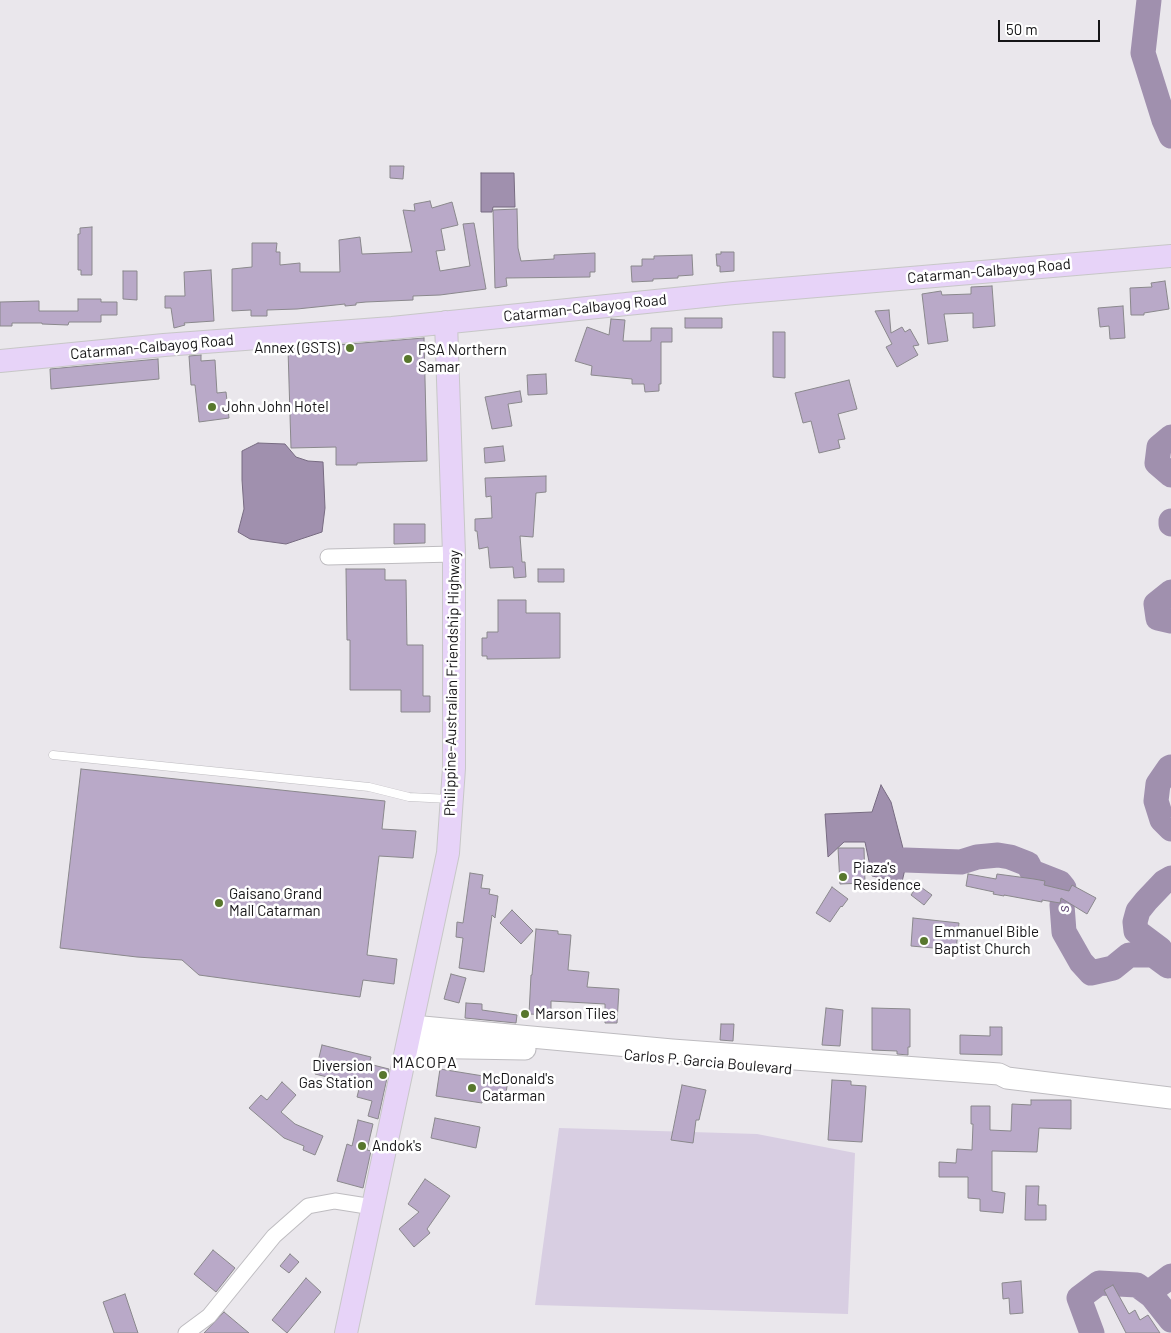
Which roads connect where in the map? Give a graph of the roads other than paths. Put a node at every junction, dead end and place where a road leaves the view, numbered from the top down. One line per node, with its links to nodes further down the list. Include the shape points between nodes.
1 (1171, 256): 2 (main road, Catarman-Calbayog Road, via 734,293)
2 (446, 322): 3 (main road, Catarman-Calbayog Road); 4 (main road, Philippine-Australian Friendship Highway)
3 (0, 361)
4 (454, 554): 5 (street); 7 (main road, Philippine-Australian Friendship Highway)
5 (328, 557)
6 (53, 755): 7 (lane, via 369,787 409,797)
7 (452, 799): 8 (main road, Philippine-Australian Friendship Highway, via 448,853)
8 (410, 1036): 9 (main road, Carlos P. Garcia Boulevard, via 966,1076 995,1082 1007,1078); 10 (main road, Philippine-Australian Friendship Highway)
9 (1171, 1098)
10 (373, 1207): 11 (street, via 335,1201 308,1206 274,1236 210,1316); 12 (main road, Philippine-Australian Friendship Highway)
11 (186, 1333)
12 (346, 1333)

